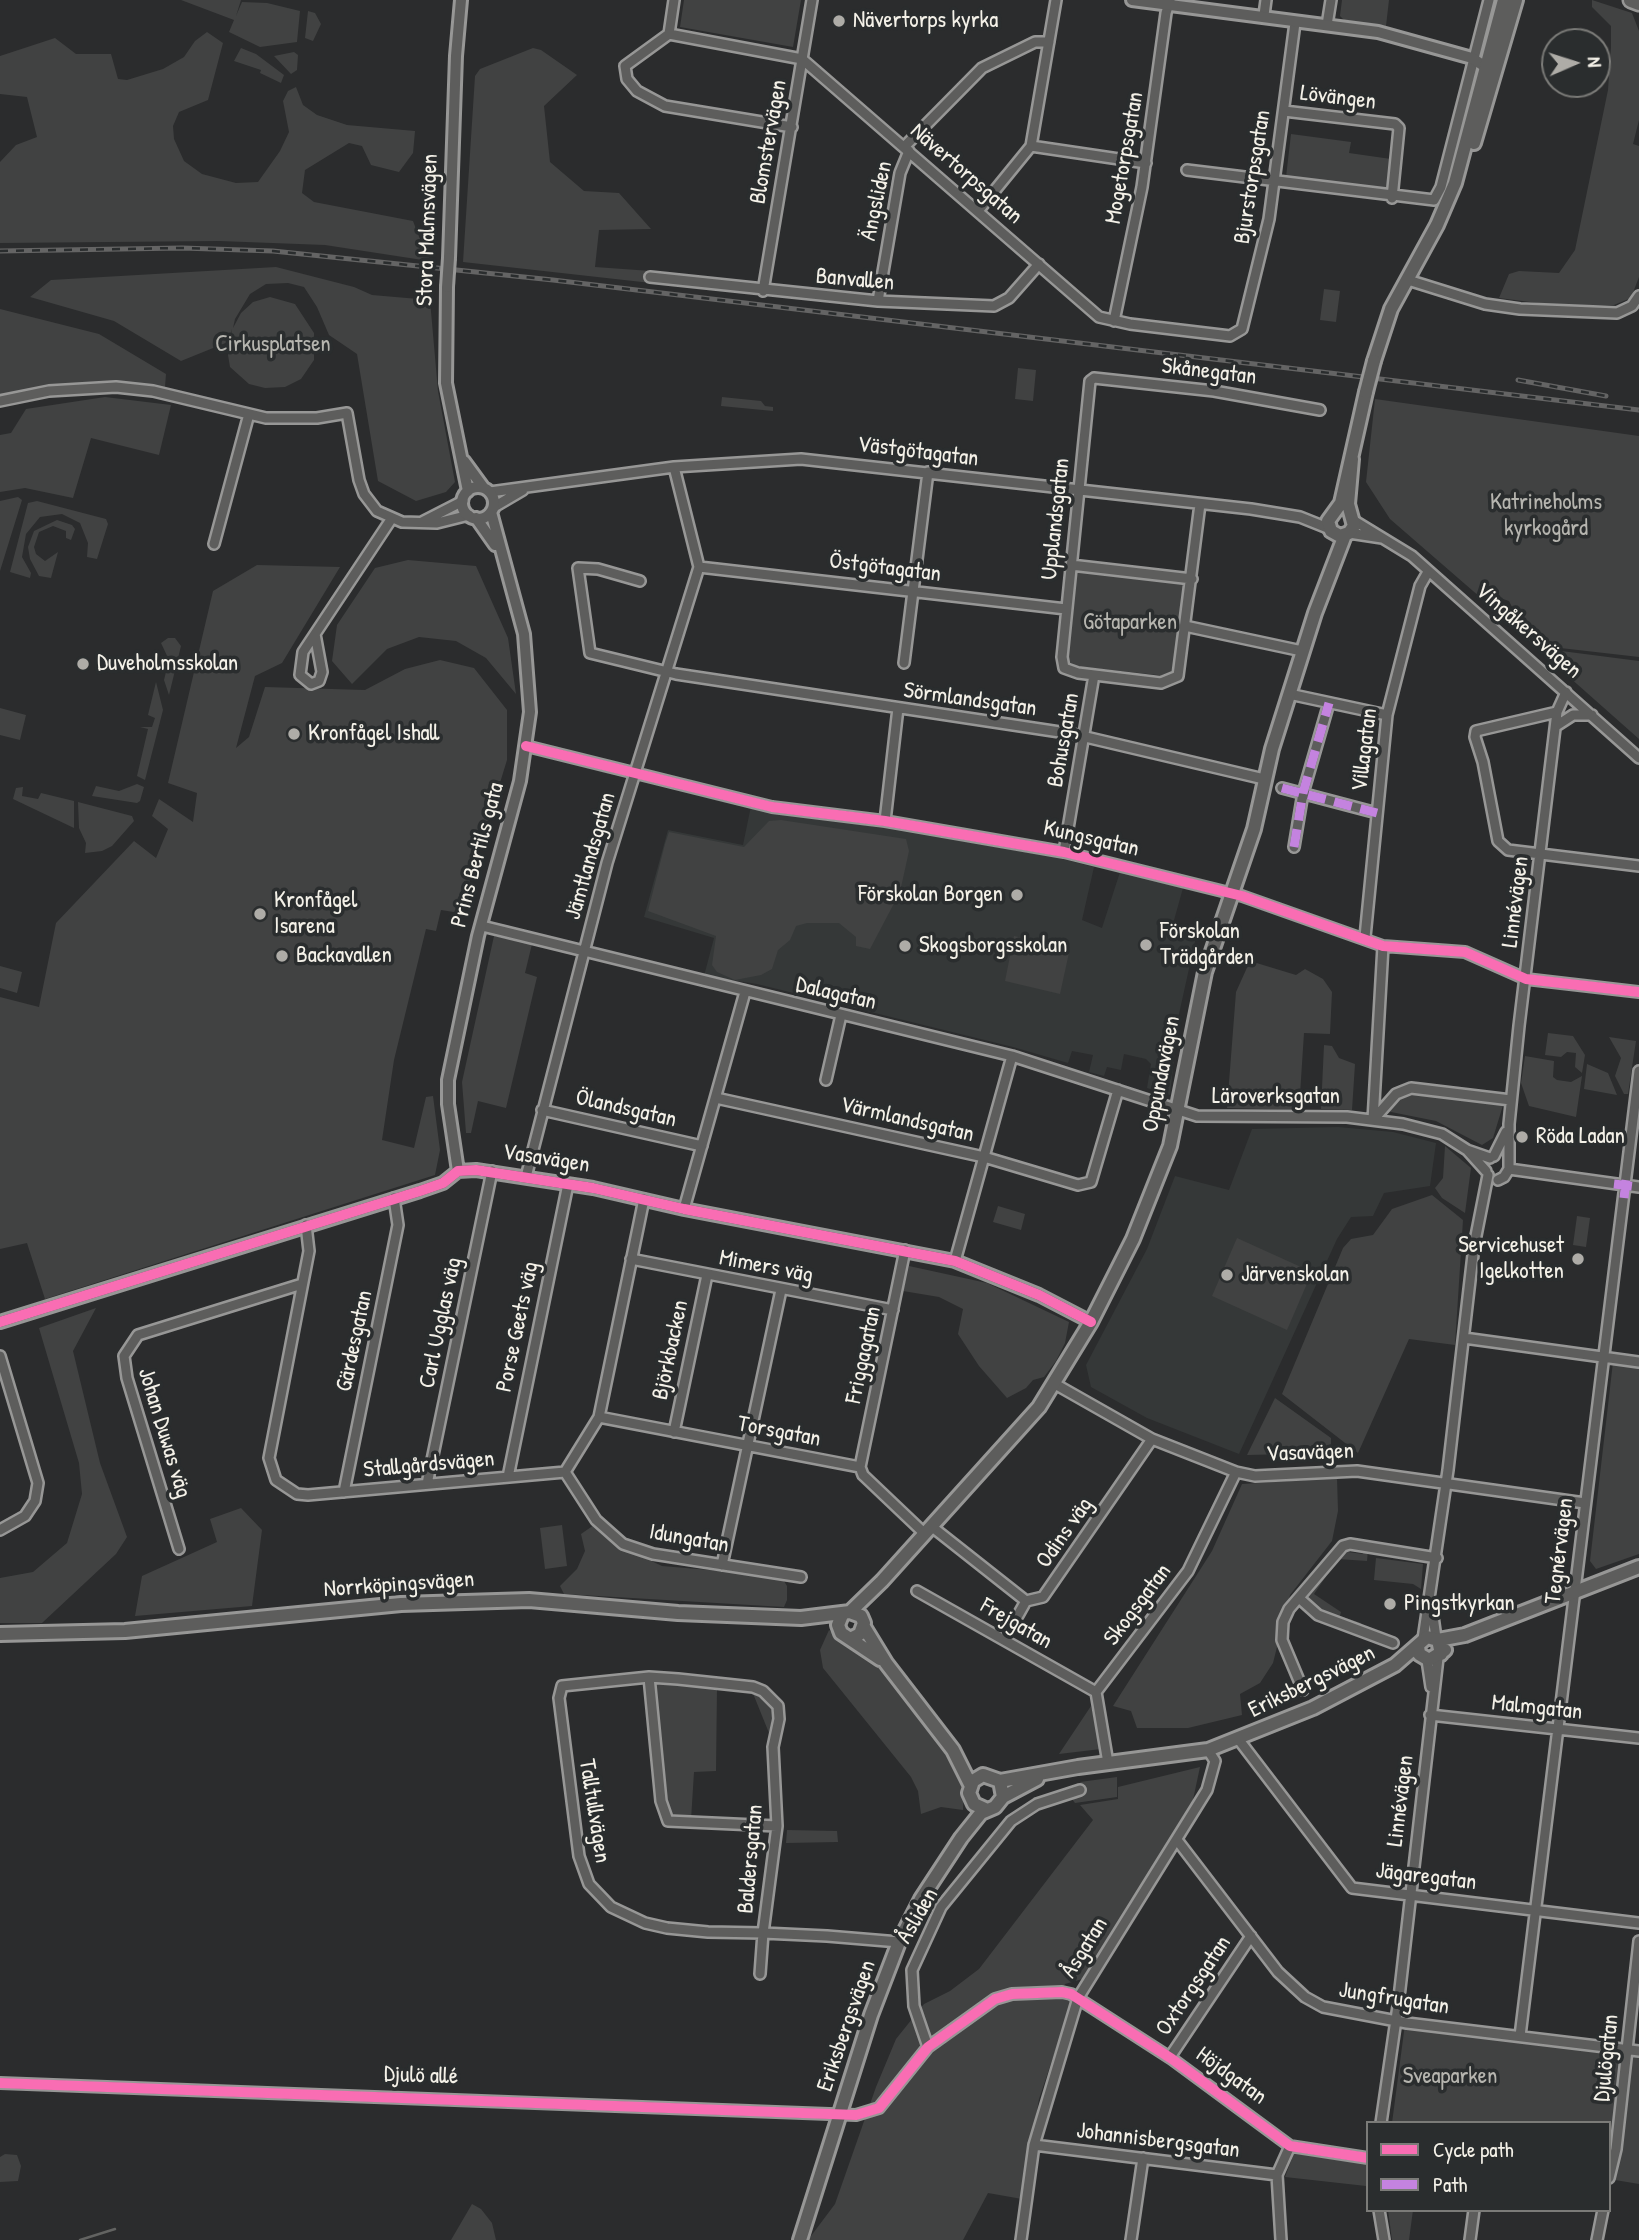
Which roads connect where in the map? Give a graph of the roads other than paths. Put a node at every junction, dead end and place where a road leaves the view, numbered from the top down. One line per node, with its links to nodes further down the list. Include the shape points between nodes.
1 (461, 0): 43 (street, Stora Malmsvägen, bridge, via 446,383)
2 (674, 0): 17 (street)
3 (812, 0): 19 (street, Blomstervägen)
4 (1056, 0): 18 (street)
5 (1132, 0): 12 (street)
6 (1266, 0): 14 (street)
7 (1331, 0): 16 (street)
8 (1489, 0): 20 (street)
9 (1504, 0): 21 (main road)
10 (1516, 0): 21 (main road)
11 (1631, 0): 13 (main road)
12 (1170, 3): 14 (street); 26 (street, Mogetorpsgatan)
13 (1639, 3)
14 (1264, 15): 15 (street)
15 (1295, 23): 16 (street); 22 (street, Bjurstorpsgatan)
16 (1327, 25): 20 (street, via 1391,35)
17 (669, 34): 19 (street); 23 (street, via 625,66 627,79 637,91 665,106)
18 (1049, 41): 24 (street); 25 (street, Ängsliden, via 1035,42 982,68)
19 (802, 58): 23 (street, Blomstervägen); 25 (street, Nävertorpsgatan)
20 (1472, 58): 21 (street); 29 (street, via 1438,195 1427,202)
21 (1489, 69): 33 (main road, via 1456,200)
22 (1284, 110): 28 (street, Bjurstorpsgatan); 29 (street, Lövängen, via 1395,124 1399,128)
23 (792, 127): 34 (street, Blomstervägen)
24 (1031, 146): 26 (street); 30 (street)
25 (907, 148): 30 (street, Nävertorpsgatan); 36 (street, Ängsliden)
26 (1146, 163): 37 (street, Mogetorpsgatan)
27 (1187, 170): 28 (street)
28 (1274, 183): 29 (street); 38 (street, Bjurstorpsgatan, via 1255,279)
29 (1392, 198)
30 (978, 211): 31 (street, Nävertorpsgatan)
31 (1039, 264): 36 (street, Banvallen, via 1009,298 994,306); 37 (street, Nävertorpsgatan, via 1099,317)
32 (650, 277): 34 (street, Banvallen)
33 (1408, 280): 35 (street, via 1485,304 1520,309 1617,313 1632,306); 55 (main road, bridge, via 1391,309 1374,361)
34 (762, 291): 36 (street, Banvallen)
35 (1639, 296)
36 (878, 301)
37 (1114, 321): 38 (street, Nävertorpsgatan)
38 (1237, 334)
39 (1092, 379): 41 (street, Skånegatan, via 1246,396); 48 (street, Upplandsgatan)
40 (0, 401): 42 (street, via 49,391 116,387 180,396)
41 (1320, 410)
42 (249, 414): 53 (street, via 291,418 347,414 364,494 377,511); 56 (street)
43 (462, 459): 47 (street, Stora Malmsvägen); 49 (street, Stora Malmsvägen)
44 (674, 467): 45 (street, Västgötagatan, via 793,458); 46 (street, Västgötagatan); 59 (street)
45 (928, 472): 48 (street, Västgötagatan); 63 (street)
46 (531, 486): 47 (street, Västgötagatan); 51 (street, Västgötagatan)
47 (486, 490): 49 (street); 51 (street, Prins Bertils gata)
48 (1077, 490): 50 (street, Västgötagatan); 58 (street, Upplandsgatan)
49 (465, 496): 52 (street, Stora Malmsvägen); 54 (street)
50 (1200, 504): 55 (street, Västgötagatan); 61 (street)
51 (492, 510): 52 (street); 57 (street, Prins Bertils gata)
52 (473, 517): 54 (street); 57 (street, Prins Bertils gata)
53 (392, 518): 54 (street); 66 (street)
54 (421, 522)
55 (1341, 524): 60 (street, Vingåkersvägen, via 1388,539); 67 (main road, Oppundavägen)
56 (214, 544)
57 (499, 551): 80 (street, Prins Bertils gata, via 517,606 528,663)
58 (1071, 565): 61 (street); 64 (street, Upplandsgatan)
59 (699, 567): 63 (street, Östgötagatan); 69 (street, Jämtlandsgatan)
60 (1429, 572): 71 (street, Vingåkersvägen); 76 (street, Villagatan, via 1420,586)
61 (1192, 579): 65 (street)
62 (640, 581): 69 (street, Sörmlandsgatan, via 578,568 590,653)
63 (913, 591): 64 (street, Östgötagatan); 68 (street)
64 (1066, 609): 70 (street, Upplandsgatan, via 1062,664 1070,671)
65 (1185, 626): 67 (street); 70 (street, via 1177,677 1161,682)
66 (314, 634): 66 (street, via 299,664 302,678 311,684 319,681 322,673)
67 (1302, 651): 72 (main road, Oppundavägen)
68 (904, 663)
69 (667, 672): 74 (street, Sörmlandsgatan); 82 (street, Jämtlandsgatan)
70 (1094, 675): 79 (street, Bohusgatan)
71 (1566, 692): 75 (street, Linnévägen); 77 (street, Vingåkersvägen)
72 (1289, 694): 73 (street); 83 (main road, Oppundavägen)
73 (1329, 703): 76 (street); 85 (street)
74 (898, 708): 79 (street, Sörmlandsgatan); 87 (street)
75 (1557, 712): 78 (street, Linnévägen); 90 (street, via 1476,733 1498,841 1508,850)
76 (1387, 715): 86 (street, Villagatan)
77 (1592, 715): 78 (street, via 1573,716); 81 (street, Vingåkersvägen)
78 (1556, 726): 90 (street, Linnévägen)
79 (1084, 737): 83 (street, Sörmlandsgatan); 89 (street, Bohusgatan)
80 (526, 746): 82 (street, Kungsgatan); 93 (street, Prins Bertils gata)
81 (1639, 758)
82 (635, 774): 87 (street, Kungsgatan, via 762,805); 96 (street, Jämtlandsgatan)
83 (1264, 779): 92 (main road, Oppundavägen, via 1254,829)
84 (1282, 788): 85 (street)
85 (1303, 793): 86 (street); 88 (street)
86 (1377, 813): 94 (street, Villagatan)
87 (886, 821): 89 (street, Kungsgatan)
88 (1294, 847)
89 (1064, 852): 92 (street, Kungsgatan)
90 (1541, 854): 91 (street); 97 (street, Linnévägen)
91 (1639, 866)
92 (1231, 895): 94 (street, Kungsgatan); 108 (main road, Oppundavägen, via 1197,1000)
93 (482, 926): 96 (street, Dalagatan); 116 (street, Prins Bertils gata, via 447,1085)
94 (1365, 937): 95 (street, Kungsgatan)
95 (1383, 946): 97 (street, Kungsgatan, via 1465,952); 109 (street)
96 (583, 951): 98 (street, Dalagatan); 107 (street, Jämtlandsgatan)
97 (1526, 979): 99 (street, Kungsgatan); 106 (street, Linnévägen)
98 (745, 992): 100 (street, Dalagatan); 105 (street, Ölandsgatan)
99 (1639, 992)
100 (841, 1015): 101 (street, Dalagatan); 103 (street)
101 (1012, 1056): 104 (street, Dalagatan); 113 (street)
102 (1639, 1071): 122 (street, Tegnérvägen)
103 (826, 1080)
104 (1118, 1090): 108 (street, Dalagatan); 113 (street, Värmlandsgatan, via 1087,1185)
105 (716, 1098): 111 (street, Ölandsgatan); 113 (street, Värmlandsgatan)
106 (1511, 1100): 109 (street, Läroverksgatan, via 1411,1088 1396,1094); 110 (street, Linnévägen)
107 (542, 1110): 111 (street, Ölandsgatan); 119 (street, Jämtlandsgatan)
108 (1179, 1110): 109 (street, Läroverksgatan, via 1202,1116); 137 (main road, Oppundavägen, via 1143,1214)
109 (1373, 1120): 112 (street, Läroverksgatan, via 1428,1130)
110 (1508, 1124): 114 (street, Linnévägen); 115 (street, Linnévägen)
111 (702, 1146): 127 (street, Ölandsgatan)
112 (1467, 1150): 114 (street, Läroverksgatan); 118 (street, Läroverksgatan)
113 (984, 1157): 131 (street)
114 (1492, 1157): 115 (street, Läroverksgatan); 118 (street, Linnévägen)
115 (1508, 1165): 120 (street); 122 (street, Läroverksgatan)
116 (458, 1171): 117 (street, Vasavägen); 124 (street, Vasavägen, via 443,1183)
117 (492, 1171): 119 (street, Vasavägen); 151 (street, Carl Ugglas väg)
118 (1487, 1173): 120 (street); 126 (street)
119 (526, 1177): 121 (street, Vasavägen)
120 (1498, 1180): 126 (street)
121 (568, 1184): 125 (street, Vasavägen); 150 (street, Porse Geets väg)
122 (1625, 1186): 123 (street, Läroverksgatan); 140 (street, Tegnérvägen)
123 (1639, 1188)
124 (394, 1198): 128 (street, Vasavägen); 153 (street, Gärdesgatan, via 398,1225)
125 (644, 1199): 127 (street, Vasavägen); 130 (street)
126 (1484, 1201): 138 (street)
127 (684, 1209): 129 (street, Vasavägen)
128 (306, 1225): 133 (street, Stallgårdsvägen, via 310,1242); 136 (street, Vasavägen)
129 (905, 1250): 131 (street, Vasavägen); 135 (street, Friggagatan)
130 (631, 1259): 132 (street, Mimers väg); 143 (street)
131 (956, 1261): 137 (street, Vasavägen)
132 (707, 1275): 134 (street, Mimers väg); 144 (street, Björkbacken)
133 (302, 1284): 153 (street, Stallgårdsvägen, via 269,1458 276,1480 297,1494); 157 (street, Johan Duwas väg, via 138,1335 124,1356)
134 (781, 1290): 135 (street, Mimers väg); 146 (street)
135 (893, 1310): 147 (street, Friggagatan)
136 (0, 1322)
137 (1091, 1322): 142 (main road, Oppundavägen)
138 (1464, 1338): 140 (street); 152 (street)
139 (0, 1356): 155 (street, via 38,1483 35,1501 25,1517)
140 (1604, 1357): 141 (street); 154 (street, Tegnérvägen)
141 (1639, 1363)
142 (1055, 1384): 145 (street, Vasavägen); 156 (main road, Oppundavägen, via 1020,1431)
143 (599, 1417): 144 (street, Torsgatan); 148 (street)
144 (674, 1432): 146 (street, Torsgatan)
145 (1152, 1439): 149 (street, Vasavägen); 166 (street, Odins väg, via 1043,1597)
146 (747, 1445): 147 (street, Torsgatan); 159 (street)
147 (860, 1467): 156 (street, via 863,1475)
148 (565, 1472): 150 (street, Stallgårdsvägen); 159 (street, Idungatan, via 597,1520 623,1544 653,1554)
149 (1236, 1472): 152 (street, Vasavägen, via 1255,1476 1357,1471); 182 (street, Skogsgatan, via 1188,1571)
150 (508, 1477): 151 (street, Stallgårdsvägen)
151 (427, 1484): 153 (street, Stallgårdsvägen)
152 (1445, 1485): 154 (street, Vasavägen); 158 (street)
153 (344, 1492)
154 (1585, 1503): 164 (street, Tegnérvägen)
155 (0, 1530)
156 (928, 1530): 162 (main road, Oppundavägen); 166 (street)
157 (179, 1549)
158 (1437, 1558): 165 (street, via 1343,1546); 175 (street)
159 (722, 1565): 161 (street, Idungatan)
160 (1639, 1567): 164 (main road, Eriksbergsvägen)
161 (801, 1577)
162 (882, 1581): 167 (main road, Oppundavägen); 169 (main road, Oppundavägen)
163 (917, 1591): 174 (street, Frejgatan)
164 (1574, 1592): 172 (main road, Eriksbergsvägen); 184 (street, Tegnérvägen)
165 (1299, 1598): 176 (street, via 1318,1615); 181 (street, via 1285,1616 1282,1640)
166 (1026, 1601): 174 (street, Odins väg)
167 (846, 1613): 168 (main road, Norrköpingsvägen); 169 (main road, via 858,1614); 170 (main road)
168 (801, 1618): 170 (main road, Norrköpingsvägen); 171 (main road, Norrköpingsvägen, via 482,1600 369,1606 125,1631)
169 (864, 1624): 173 (main road); 178 (main road)
170 (839, 1629): 173 (main road)
171 (0, 1634)
172 (1465, 1635): 175 (main road, Eriksbergsvägen); 177 (main road, Eriksbergsvägen)
173 (852, 1638): 178 (main road)
174 (1004, 1640): 182 (street, Frejgatan)
175 (1429, 1641): 177 (main road, via 1442,1648); 177 (main road, via 1419,1654); 179 (main road, Eriksbergsvägen)
176 (1393, 1643)
177 (1433, 1658): 179 (main road, Eriksbergsvägen); 183 (street, Linnévägen)
178 (886, 1664): 189 (main road)
179 (1395, 1665): 186 (main road, Eriksbergsvägen)
180 (649, 1678): 187 (street, Talltullvägen, via 763,1691 778,1706); 199 (street, via 661,1801 668,1821); 205 (street, Talltullvägen, via 562,1686 559,1698 583,1874 596,1895 611,1907 645,1923 708,1932)
181 (1303, 1690)
182 (1096, 1692): 190 (street)
183 (1430, 1716): 184 (street, Malmgatan); 202 (street, Linnévägen)
184 (1558, 1729): 185 (street, Malmgatan); 203 (street, Tegnérvägen)
185 (1639, 1738)
186 (1238, 1740): 188 (main road, Eriksbergsvägen); 202 (street, Jägaregatan, via 1346,1884)
187 (773, 1747): 199 (street, Baldersgatan)
188 (1208, 1750): 190 (main road, Eriksbergsvägen); 201 (street, Åsgatan, via 1211,1777 1207,1790)
189 (953, 1751): 191 (main road); 194 (main road)
190 (1108, 1763): 192 (main road, Eriksbergsvägen)
191 (983, 1775): 193 (main road); 194 (main road)
192 (1041, 1776): 193 (main road, Eriksbergsvägen); 196 (main road, Eriksbergsvägen)
193 (1000, 1781): 196 (main road)
194 (970, 1784): 197 (main road)
195 (1080, 1790): 213 (street, Åsliden, via 1037,1804 1011,1821 941,1907 912,1970 914,2006)
196 (1003, 1797): 198 (main road)
197 (971, 1801): 198 (main road); 200 (main road, Eriksbergsvägen)
198 (987, 1810): 200 (main road, Eriksbergsvägen)
199 (777, 1826): 205 (street, Baldersgatan)
200 (961, 1838): 208 (main road, Eriksbergsvägen, via 920,1899)
201 (1177, 1840): 206 (street, Jungfrugatan); 210 (street, Åsgatan)
202 (1409, 1895): 203 (street, Jägaregatan); 211 (street, Linnévägen)
203 (1535, 1910): 204 (street, Jägaregatan); 212 (street, Tegnérvägen)
204 (1639, 1923)
205 (763, 1933): 208 (street, Talltullvägen); 209 (street, Baldersgatan)
206 (1251, 1936): 211 (street, Jungfrugatan, via 1278,1972 1305,1997 1335,2011); 216 (street, Oxtorgsgatan)
207 (1639, 1941): 214 (street, Djulögatan)
208 (899, 1942): 218 (main road, Eriksbergsvägen)
209 (760, 1974)
210 (1078, 1998): 213 (street, via 1062,1992 1003,1995); 216 (street, Höjdgatan); 220 (street, Åsgatan)
211 (1394, 2020): 212 (street, Jungfrugatan); 219 (street, Linnévägen)
212 (1520, 2036): 214 (street, Jungfrugatan)
213 (928, 2047): 218 (street, via 879,2108 856,2115)
214 (1627, 2050): 215 (street, Jungfrugatan); 224 (street, Djulögatan)
215 (1639, 2051)
216 (1170, 2057): 221 (street, Höjdgatan)
217 (0, 2083): 218 (street, Djulö allé)
218 (840, 2113): 229 (main road, Eriksbergsvägen)
219 (1381, 2121)
220 (1034, 2145): 222 (street, Johannisbergsgatan); 230 (street, Åsgatan)
221 (1290, 2146): 223 (street, Höjdgatan); 225 (street)
222 (1143, 2158): 225 (street, Johannisbergsgatan); 231 (street)
223 (1366, 2158)
224 (1611, 2170)
225 (1277, 2175): 232 (street)
226 (1379, 2212): 233 (street)
227 (1474, 2212): 234 (street)
228 (1603, 2212): 235 (street)
229 (800, 2240)
230 (1021, 2240)
231 (1131, 2240)
232 (1281, 2240)
233 (1384, 2240)
234 (1471, 2240)
235 (1597, 2240)

